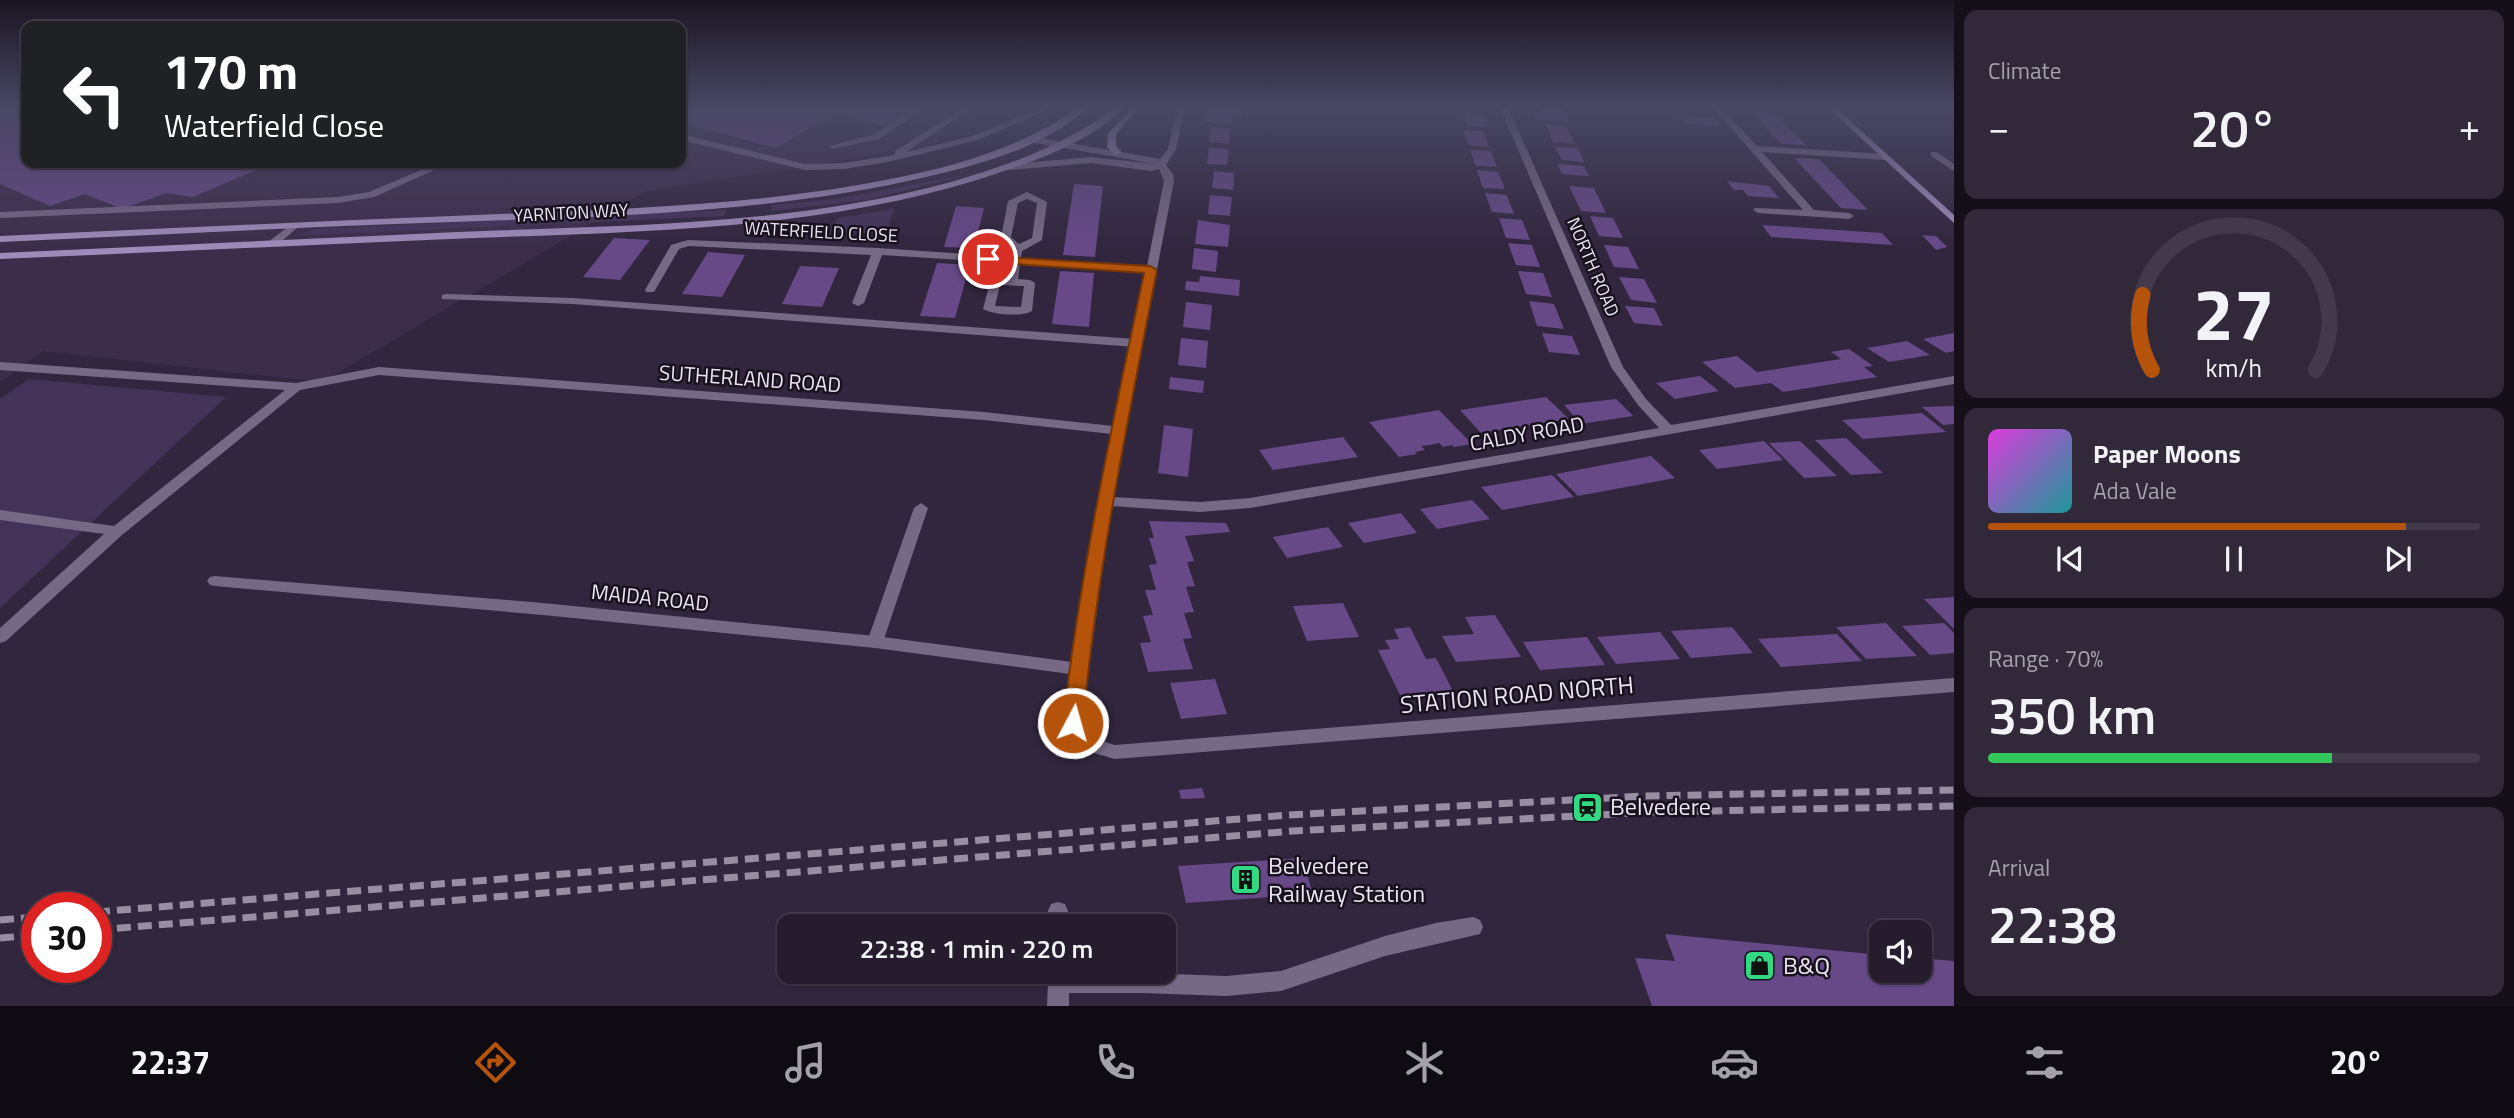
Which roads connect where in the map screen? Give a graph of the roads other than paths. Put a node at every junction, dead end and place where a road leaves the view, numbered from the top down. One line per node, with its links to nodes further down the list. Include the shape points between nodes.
1 (751, 154): 15 (street, via 805,167)
2 (896, 154): 15 (street)
3 (909, 154): 15 (street)
4 (1000, 154): 26 (street, YARNTON WAY, via 943,171 794,198 665,209)
5 (1040, 154): 18 (street, YARNTON WAY)
6 (1069, 154): 16 (street)
7 (1123, 154): 17 (street, via 1158,161)
8 (1169, 154): 17 (street)
9 (1524, 154): 41 (street, NORTH ROAD, via 1617,368)
10 (1758, 154): 22 (street)
11 (1835, 154): 14 (street)
12 (1882, 154): 14 (street)
13 (1934, 154): 20 (street)
14 (1885, 157): 25 (street)
15 (888, 159)
16 (1091, 160): 17 (street); 18 (street)
17 (1160, 166): 32 (street, via 1166,169 1169,181)
18 (1010, 167): 28 (street, YARNTON WAY, via 927,192 772,219)
19 (433, 168): 23 (street, via 371,195 338,200)
20 (1954, 168)
21 (1758, 210): 22 (street)
22 (1811, 214): 24 (street)
23 (0, 215)
24 (1849, 216)
25 (1954, 220)
26 (293, 226): 27 (street, YARNTON WAY); 28 (street)
27 (0, 239)
28 (272, 244): 31 (street, YARNTON WAY)
29 (878, 251): 30 (street, WATERFIELD CLOSE); 34 (street, WATERFIELD CLOSE, via 688,243 675,247); 36 (street)
30 (1016, 255): 30 (street, via 1037,240 1042,202 1027,195 1013,201 1008,225 1006,237); 32 (street, WATERFIELD CLOSE); 33 (street)
31 (0, 256)
32 (1150, 270): 37 (street)
33 (1012, 282)
34 (650, 290)
35 (446, 297): 37 (street, via 573,301)
36 (858, 303)
37 (1135, 343): 42 (street)
38 (0, 366): 40 (street)
39 (1954, 380): 41 (street, CALDY ROAD)
40 (296, 387): 42 (street, SUTHERLAND ROAD, via 379,371 984,416); 46 (street)
41 (1668, 430): 43 (street, CALDY ROAD, via 1250,503 1199,507)
42 (1118, 431): 43 (street)
43 (1105, 501): 50 (street)
44 (921, 508): 49 (street)
45 (0, 515): 46 (street)
46 (117, 531): 48 (street)
47 (215, 581): 49 (street, MAIDA ROAD)
48 (0, 638)
49 (875, 642): 50 (street, MAIDA ROAD)
50 (1079, 669): 51 (street, STATION ROAD NORTH, via 1073,723 1086,743 1115,752)
51 (1954, 685)
52 (1473, 927): 54 (street, via 1436,933 1281,981 1226,986)
53 (1058, 984): 55 (street)
54 (1171, 984)
55 (1058, 1006)

